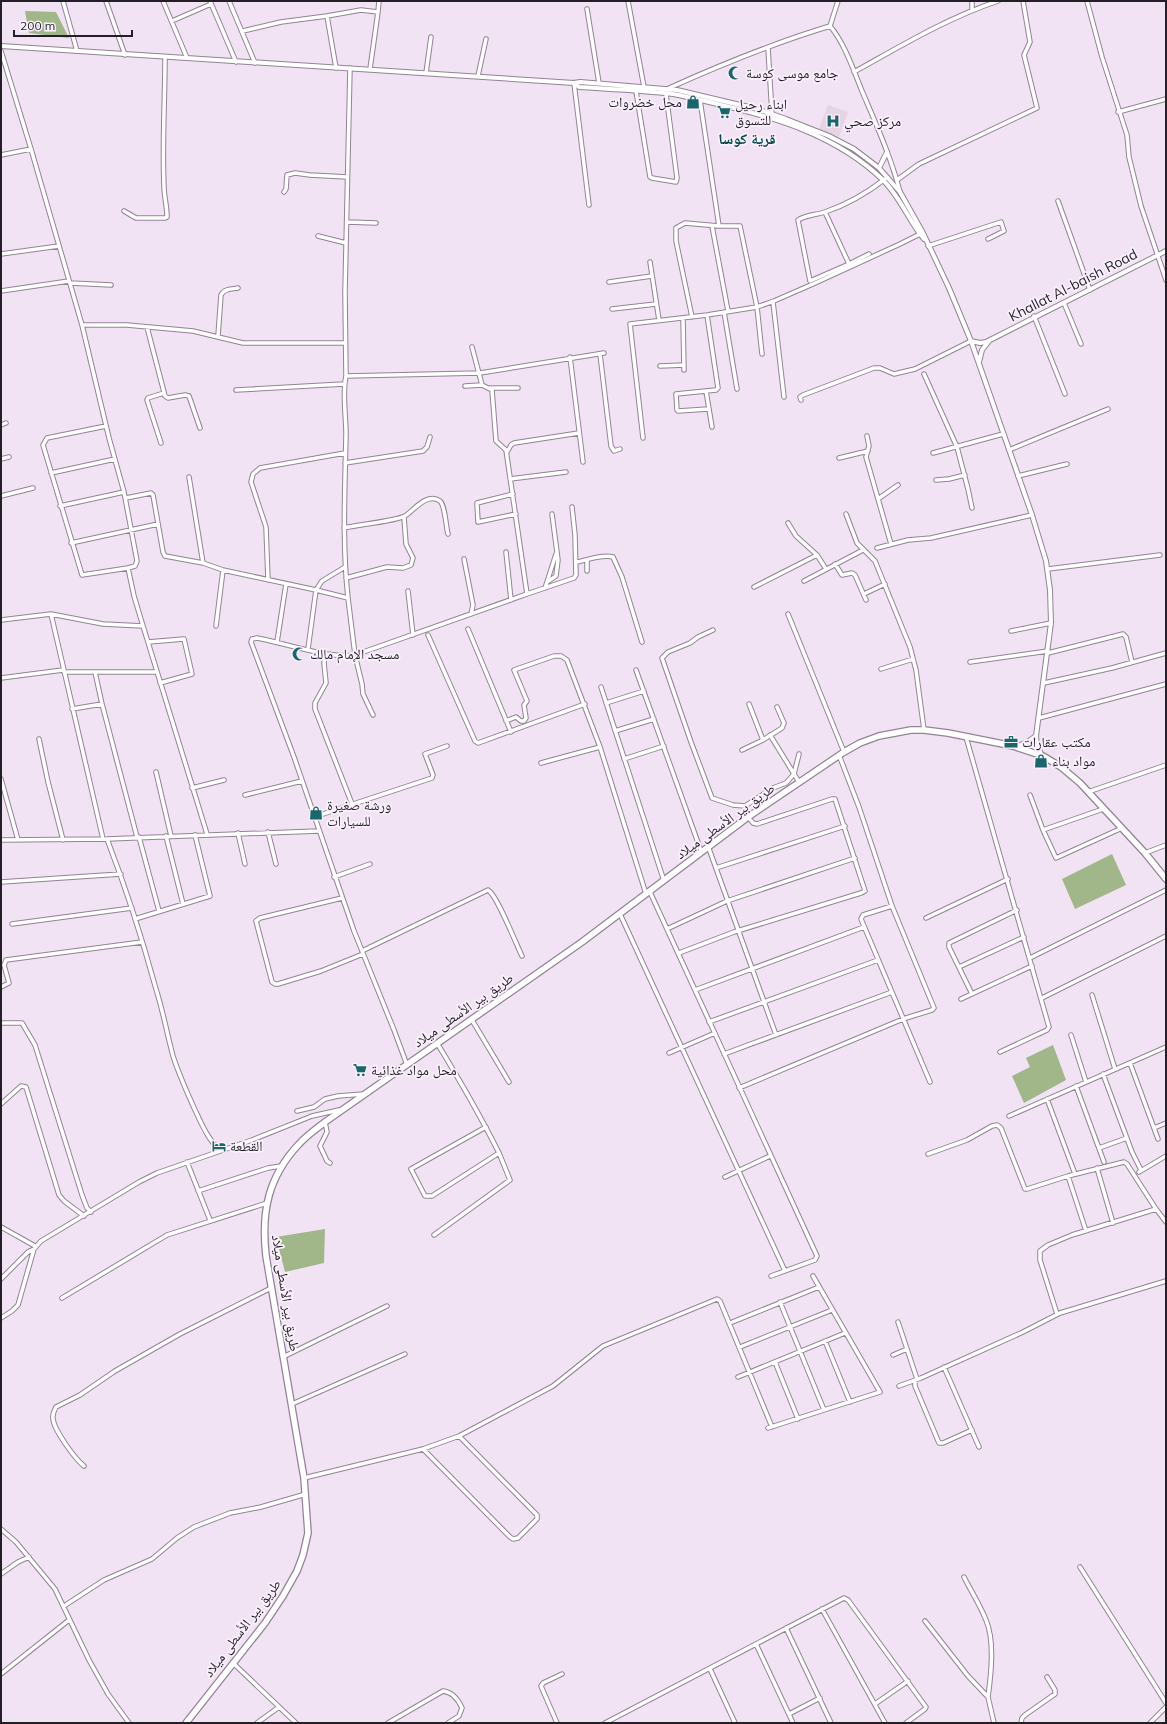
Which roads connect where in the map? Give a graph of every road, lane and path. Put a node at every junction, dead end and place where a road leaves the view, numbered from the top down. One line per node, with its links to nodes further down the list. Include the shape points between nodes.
1 (62, 1): 25 (street)
2 (106, 1): 26 (street)
3 (163, 1): 17 (street)
4 (229, 1): 19 (street)
5 (379, 1): 15 (street)
6 (628, 1): 39 (street)
7 (838, 1): 18 (street)
8 (972, 1): 14 (street)
9 (998, 1): 14 (street)
10 (1023, 1): 58 (street, via 1030,42 1024,55 1037,108 919,164)
11 (1087, 1): 45 (street)
12 (211, 3): 17 (street); 29 (street)
13 (587, 9): 38 (street)
14 (972, 10): 34 (street)
15 (378, 12): 16 (street, via 361,10); 33 (street)
16 (327, 16): 19 (street, via 281,22); 31 (street)
17 (172, 21): 28 (street)
18 (830, 26): 23 (street); 34 (street, via 840,40)
19 (243, 31): 30 (street)
20 (431, 37): 35 (street)
21 (486, 39): 36 (street)
22 (1, 46): 25 (street)
23 (768, 48): 41 (street); 46 (street)
24 (1, 51): 51 (street)
25 (77, 51): 26 (street)
26 (125, 55): 27 (street)
27 (165, 57): 28 (street); 63 (street, via 163,166 167,217 136,218)
28 (187, 58): 29 (street)
29 (236, 62): 30 (street)
30 (255, 63): 31 (street)
31 (336, 68): 32 (street)
32 (350, 68): 33 (street); 55 (street)
33 (370, 69): 35 (street)
34 (854, 72): 52 (street)
35 (426, 73): 36 (street)
36 (478, 76): 37 (street)
37 (574, 83): 38 (street); 40 (street, via 579,87); 62 (street)
38 (600, 83): 39 (street)
39 (644, 87): 41 (street)
40 (636, 91): 41 (street); 41 (street, via 650,176 676,182 678,178)
41 (666, 91): 42 (street)
42 (677, 92): 44 (street); 46 (street)
43 (1166, 99): 45 (street)
44 (700, 100): 47 (street); 68 (street)
45 (1118, 112): 78 (street, via 1127,135 1129,157)
46 (772, 114): 47 (street)
47 (785, 121): 48 (street)
48 (798, 126): 49 (street); 50 (street)
49 (844, 143): 50 (street); 54 (street)
50 (842, 148): 57 (street)
51 (31, 149): 53 (street); 73 (street)
52 (887, 152): 54 (street); 58 (street)
53 (1, 155)
54 (879, 168): 56 (street)
55 (347, 176): 59 (street, via 295,173 287,175); 65 (street)
56 (888, 177): 57 (street); 60 (street)
57 (883, 180): 64 (street, via 864,194); 69 (street)
58 (897, 180): 60 (street)
59 (284, 192)
60 (900, 192): 69 (street)
61 (1058, 201): 87 (street)
62 (589, 205)
63 (124, 211)
64 (826, 212): 80 (street); 80 (street, via 798,220 809,280 811,282)
65 (347, 222): 66 (street); 72 (street)
66 (376, 223)
67 (712, 226): 68 (street); 94 (street); 97 (street, via 685,223 677,226 675,231)
68 (719, 226): 92 (street, via 740,226)
69 (921, 233): 74 (street); 89 (street)
70 (318, 236): 72 (street)
71 (988, 239): 74 (street, via 1004,231 1001,222)
72 (346, 243): 105 (street)
73 (59, 246): 76 (street); 83 (street)
74 (928, 246): 104 (street, via 949,288)
75 (1166, 251): 78 (street, Khallat Al-baish Road)
76 (1, 254)
77 (869, 254): 80 (street)
78 (1157, 255): 82 (street); 87 (street, Khallat Al-baish Road)
79 (650, 262): 81 (street)
80 (849, 264)
81 (652, 276): 84 (street); 91 (street)
82 (1166, 280)
83 (69, 282): 85 (street); 88 (street); 100 (street)
84 (609, 282)
85 (111, 285)
86 (238, 288): 102 (street, via 228,289 221,295)
87 (1090, 290): 90 (street, Khallat Al-baish Road)
88 (1, 291)
89 (773, 302): 92 (street); 127 (street)
90 (1064, 303): 96 (street, Khallat Al-baish Road); 106 (street)
91 (656, 304): 93 (street); 99 (street)
92 (757, 307): 94 (street); 108 (street)
93 (612, 309)
94 (726, 312): 95 (street); 122 (street)
95 (707, 315): 97 (street); 124 (street, via 718,388)
96 (1034, 316): 103 (street, Khallat Al-baish Road); 126 (street)
97 (692, 317): 98 (street)
98 (683, 318): 99 (street); 111 (street)
99 (659, 320): 140 (street, via 629,324)
100 (82, 325): 101 (street); 133 (street)
101 (147, 327): 102 (street); 125 (street)
102 (218, 336): 105 (street, via 243,343)
103 (990, 339): 104 (street, via 980,343); 110 (street, via 982,350)
104 (970, 341): 110 (street); 128 (street, via 915,369 894,374 874,368 803,395)
105 (344, 342): 116 (street)
106 (1081, 344)
107 (472, 347): 114 (street)
108 (762, 354)
109 (570, 358): 114 (street); 136 (street); 143 (street, via 602,353 611,446 614,451)
110 (979, 364): 137 (street)
111 (684, 365): 112 (street); 113 (street)
112 (660, 366)
113 (684, 370)
114 (480, 373): 116 (street); 118 (street)
115 (924, 374): 142 (street)
116 (346, 376): 117 (street)
117 (344, 384): 123 (street); 147 (street)
118 (482, 385): 119 (street); 120 (street)
119 (466, 386)
120 (490, 388): 121 (street); 146 (street, via 493,393 496,440)
121 (518, 388)
122 (737, 389)
123 (236, 390)
124 (706, 391): 129 (street); 129 (street, via 676,394 677,410)
125 (164, 393): 135 (street, via 168,398 189,396); 141 (street, via 147,400)
126 (1065, 394)
127 (784, 397)
128 (800, 400)
129 (708, 409): 134 (street)
130 (1108, 409): 144 (street)
131 (6, 423): 132 (street)
132 (1, 425)
133 (106, 426): 150 (street); 157 (street, via 45,439 43,445)
134 (712, 427)
135 (200, 428)
136 (579, 433): 146 (street, via 514,443); 153 (street)
137 (1003, 434): 142 (street); 144 (street)
138 (867, 436): 145 (street)
139 (430, 437): 154 (street, via 423,451)
140 (643, 438)
141 (161, 443)
142 (957, 446): 148 (street); 158 (street)
143 (620, 448)
144 (1009, 450): 159 (street)
145 (868, 451): 151 (street); 169 (street, via 866,457)
146 (506, 452): 161 (street)
147 (345, 453): 154 (street); 203 (street, via 260,468 254,474 251,482 266,527)
148 (933, 453)
149 (8, 457): 152 (street)
150 (114, 458): 157 (street); 165 (street)
151 (839, 458)
152 (1, 459)
153 (583, 462)
154 (345, 463): 180 (street)
155 (1067, 464): 159 (street)
156 (566, 472): 161 (street)
157 (51, 473): 170 (street)
158 (965, 475): 162 (street); 172 (street)
159 (1018, 476): 176 (street)
160 (189, 477): 194 (street)
161 (510, 479): 166 (street)
162 (936, 480)
163 (898, 485): 169 (street)
164 (33, 488): 167 (street)
165 (124, 492): 168 (street); 170 (street)
166 (513, 494): 173 (street); 173 (street, via 478,502 478,522)
167 (1, 496)
168 (126, 498): 179 (street, via 152,493); 181 (street)
169 (878, 499): 184 (street)
170 (60, 506): 183 (street)
171 (572, 508): 193 (street)
172 (972, 508)
173 (516, 514): 212 (street)
174 (552, 514): 188 (street)
175 (846, 514): 186 (street, via 857,542)
176 (1032, 515): 184 (street, via 931,538); 199 (street)
177 (404, 516): 180 (street); 182 (street, via 425,500 438,500 442,504); 202 (street, via 406,544 413,558 411,565 403,568 387,567)
178 (788, 523): 189 (street, via 796,536)
179 (158, 524): 181 (street); 194 (street, via 165,556)
180 (344, 528): 197 (street)
181 (132, 529): 183 (street); 196 (street, via 137,564)
182 (448, 534)
183 (71, 543): 196 (street, via 83,576)
184 (891, 544): 185 (street)
185 (876, 548)
186 (863, 550): 195 (street); 207 (street, via 872,557)
187 (506, 552): 215 (street)
188 (557, 553): 204 (street); 204 (street, via 557,573 555,578)
189 (817, 555): 198 (street); 209 (street)
190 (1160, 555): 199 (street)
191 (464, 558): 218 (street, via 473,605)
192 (587, 560): 193 (street); 201 (street); 231 (street, via 608,556 615,560)
193 (577, 562): 208 (street, via 577,573 574,578)
194 (203, 563): 200 (street)
195 (835, 564): 198 (street); 213 (street, via 842,575 855,575)
196 (128, 568): 222 (street)
197 (345, 568): 202 (street); 210 (street, via 322,581)
198 (826, 569): 205 (street)
199 (1048, 569): 221 (street)
200 (224, 570): 203 (street); 223 (street)
201 (587, 570)
202 (346, 578): 214 (street)
203 (268, 580): 206 (street)
204 (547, 582): 208 (street)
205 (804, 582)
206 (286, 584): 210 (street); 230 (street)
207 (884, 584): 213 (street); 237 (street)
208 (545, 588): 212 (street)
209 (754, 588)
210 (316, 590): 214 (street); 232 (street)
211 (408, 591): 227 (street)
212 (527, 594): 215 (street)
213 (864, 594): 216 (street)
214 (348, 598): 236 (street)
215 (511, 600): 218 (street)
216 (866, 600)
217 (51, 614): 220 (street); 222 (street, via 103,624); 242 (street)
218 (471, 614): 227 (street)
219 (788, 614): 274 (street)
220 (1, 620)
221 (1050, 623): 226 (street); 233 (street)
222 (143, 626): 229 (street)
223 (216, 626)
224 (468, 629): 260 (street)
225 (713, 630): 281 (street, via 668,652 662,658 712,798 745,806 773,788 786,784)
226 (1011, 631)
227 (413, 635): 236 (street)
228 (428, 635): 263 (street, via 476,742 481,743)
229 (148, 642): 244 (street); 246 (street, via 184,639 192,674)
230 (276, 642): 232 (street); 284 (street, via 257,638 251,642)
231 (642, 642)
232 (308, 649): 234 (street)
233 (1048, 652): 238 (street); 239 (street, via 1123,634 1126,636); 247 (street)
234 (325, 653): 236 (street); 290 (street, via 326,683 315,703 315,709)
235 (1166, 653): 239 (street)
236 (355, 655): 257 (street, via 364,699)
237 (913, 659): 241 (street); 262 (street)
238 (970, 662)
239 (1132, 662): 247 (street)
240 (636, 670): 250 (street)
241 (881, 670)
242 (63, 671): 243 (street); 245 (street); 256 (street)
243 (95, 672): 244 (street); 252 (street)
244 (156, 672): 246 (street)
245 (1, 678)
246 (160, 683): 286 (street)
247 (1044, 683): 258 (street)
248 (1166, 684): 258 (street)
249 (601, 687): 251 (street)
250 (644, 691): 251 (street); 259 (street)
251 (606, 703): 261 (street)
252 (102, 704): 256 (street); 304 (street)
253 (585, 704): 260 (street, via 567,660 561,656 554,656 514,670 527,701 524,705 526,718 524,721 516,717); 263 (street); 272 (street)
254 (749, 704): 268 (street)
255 (778, 707): 264 (street, via 783,727)
256 (72, 709): 305 (street)
257 (372, 715)
258 (1039, 718): 266 (street)
259 (654, 719): 261 (street); 270 (street)
260 (506, 721): 263 (street)
261 (615, 730): 277 (street)
262 (924, 730): 265 (main road, طريق بير الأسطى ميلاد); 274 (main road, طريق بير الأسطى ميلاد, via 880,736)
263 (511, 732)
264 (770, 735): 268 (street); 281 (street)
265 (966, 736): 271 (main road, طريق بير الأسطى ميلاد); 320 (street)
266 (1036, 736): 271 (street, via 1026,743); 276 (street)
267 (39, 740): 308 (street)
268 (763, 740): 273 (street)
269 (447, 746): 290 (street, via 425,754 432,778)
270 (664, 746): 277 (street); 311 (street)
271 (1013, 746): 276 (main road, طريق بير الأسطى ميلاد)
272 (600, 747): 278 (street); 325 (street)
273 (742, 750)
274 (841, 753): 285 (main road, طريق بير الأسطى ميلاد); 329 (street)
275 (799, 754): 281 (street)
276 (1042, 756): 287 (main road, طريق بير الأسطى ميلاد, via 1071,774)
277 (624, 759): 322 (street)
278 (541, 763)
279 (1166, 765): 287 (street)
280 (156, 772): 303 (street)
281 (794, 774): 285 (street)
282 (1, 779): 307 (street)
283 (224, 780): 286 (street)
284 (302, 781): 288 (street); 292 (street)
285 (799, 782): 293 (main road, طريق بير الأسطى ميلاد)
286 (192, 788): 300 (street)
287 (1088, 792): 291 (main road, طريق بير الأسطى ميلاد)
288 (245, 795)
289 (1030, 795): 296 (street)
290 (352, 804): 292 (street)
291 (1103, 809): 295 (main road, طريق بير الأسطى ميلاد); 296 (street)
292 (314, 817): 297 (street)
293 (748, 817): 294 (street, via 757,824 834,799 837,801); 310 (main road, طريق بير الأسطى ميلاد)
294 (845, 826): 313 (street); 317 (street)
295 (1122, 828): 296 (street, via 1058,858); 312 (main road, طريق بير الأسطى ميلاد)
296 (1042, 830)
297 (318, 831): 298 (street); 319 (street)
298 (268, 832): 299 (street); 315 (street)
299 (238, 833): 300 (street); 314 (street)
300 (207, 834): 301 (street)
301 (195, 835): 303 (street); 328 (street, via 210,895)
302 (166, 836): 303 (street); 304 (street); 328 (street)
303 (171, 836)
304 (138, 837): 305 (street); 332 (street)
305 (105, 839): 308 (street); 318 (street)
306 (1, 840): 307 (street)
307 (18, 840): 308 (street)
308 (63, 840)
309 (1166, 845): 312 (street)
310 (708, 846): 311 (main road, طريق بير الأسطى ميلاد); 317 (street)
311 (701, 851): 322 (main road, طريق بير الأسطى ميلاد)
312 (1145, 853): 321 (main road, طريق بير الأسطى ميلاد)
313 (855, 858): 327 (street); 339 (street, via 864,892)
314 (245, 864)
315 (276, 864)
316 (370, 864): 319 (street)
317 (716, 868): 327 (street)
318 (121, 874): 323 (street); 330 (street)
319 (334, 877): 326 (street)
320 (1008, 879): 331 (street); 334 (street)
321 (1166, 879)
322 (664, 881): 325 (main road, طريق بير الأسطى ميلاد)
323 (1, 882)
324 (1166, 890): 346 (street)
325 (648, 893): 333 (main road, طريق بير الأسطى ميلاد); 338 (street)
326 (342, 898): 343 (street); 343 (street, via 256,921 272,982 278,984 321,972)
327 (727, 901): 338 (street); 339 (street)
328 (183, 904): 332 (street)
329 (892, 906): 337 (street, via 862,916); 359 (street, via 935,1006 932,1010)
330 (132, 908): 335 (street); 336 (street)
331 (1017, 910): 341 (street); 349 (street, via 950,942)
332 (159, 911): 335 (street)
333 (620, 914): 360 (main road, طريق بير الأسطى ميلاد); 368 (street)
334 (926, 918)
335 (136, 919): 342 (street)
336 (12, 924)
337 (864, 927): 347 (street); 350 (street)
338 (667, 929): 344 (street)
339 (738, 932): 344 (street); 350 (street)
340 (1166, 936): 356 (street)
341 (1024, 937): 346 (street); 349 (street)
342 (142, 942): 351 (street, via 6,960 4,964 10,983); 394 (street, via 180,1078 203,1127)
343 (362, 952): 345 (street, via 488,890 498,903); 373 (street)
344 (679, 953): 352 (street)
345 (522, 956)
346 (1030, 958): 348 (street)
347 (878, 960): 353 (street); 358 (street)
348 (1032, 966): 354 (street); 356 (street)
349 (959, 967): 354 (street)
350 (751, 970): 352 (street); 358 (street)
351 (1, 987)
352 (695, 990): 361 (street)
353 (892, 992): 359 (street); 364 (street)
354 (972, 994): 357 (street)
355 (1092, 995): 374 (street)
356 (1042, 998): 369 (street, via 1049,1029)
357 (961, 999)
358 (763, 1002): 361 (street); 364 (street)
359 (903, 1019): 377 (street); 380 (street)
360 (472, 1020): 366 (main road, طريق بير الأسطى ميلاد); 376 (street)
361 (709, 1022): 363 (street)
362 (1, 1023): 411 (street, via 22,1023 35,1045 82,1195)
363 (715, 1033): 368 (street); 371 (street)
364 (776, 1035): 371 (street)
365 (1071, 1035): 378 (street)
366 (437, 1043): 373 (main road, طريق بير الأسطى ميلاد); 389 (street, via 465,1087)
367 (1166, 1047): 372 (street)
368 (682, 1048): 370 (street); 404 (street)
369 (1000, 1052)
370 (669, 1053)
371 (724, 1054): 380 (street)
372 (1130, 1063): 374 (street); 390 (street)
373 (407, 1065): 381 (main road, طريق بير الأسطى ميلاد)
374 (1115, 1069): 375 (street)
375 (1103, 1074): 378 (street); 391 (street)
376 (509, 1082)
377 (930, 1082)
378 (1086, 1082): 379 (street)
379 (1076, 1086): 382 (street); 393 (street)
380 (739, 1088): 397 (street)
381 (365, 1094): 384 (main road, طريق بير الأسطى ميلاد); 385 (street, via 325,1099 314,1107)
382 (1046, 1099): 386 (street); 405 (street)
383 (1, 1104): 412 (street, via 21,1086 26,1087 59,1195)
384 (343, 1109): 387 (main road, طريق بير الأسطى ميلاد); 394 (street, via 312,1116)
385 (298, 1111)
386 (1008, 1116)
387 (325, 1122): 401 (street, via 326,1132 320,1146); 402 (main road, طريق بير الأسطى ميلاد, via 300,1143)
388 (1166, 1123): 390 (street)
389 (486, 1127): 395 (street); 395 (street, via 413,1168 412,1173 425,1196 429,1197)
390 (1154, 1128): 392 (street)
391 (1127, 1138): 393 (street); 398 (street, via 1140,1171)
392 (1158, 1139)
393 (1099, 1148): 400 (street)
394 (220, 1151): 399 (street)
395 (499, 1153): 418 (street, via 510,1180)
396 (928, 1154): 406 (street, via 967,1140 996,1125 1001,1128 1025,1189)
397 (770, 1156): 404 (street); 420 (street, via 817,1256 815,1260)
398 (1166, 1156)
399 (187, 1162): 408 (street); 411 (street, via 140,1182)
400 (1104, 1162)
401 (330, 1163)
402 (281, 1166): 408 (street); 409 (main road, طريق بير الأسطى ميلاد)
403 (1097, 1168): 405 (street); 410 (street, via 1125,1162); 415 (street)
404 (739, 1170): 407 (street); 420 (street)
405 (1075, 1174): 406 (street)
406 (1068, 1176): 417 (street)
407 (724, 1177)
408 (198, 1191): 413 (street)
409 (266, 1202): 413 (street); 426 (main road, طريق بير الأسطى ميلاد, via 264,1241)
410 (1156, 1210): 414 (street); 415 (street)
411 (91, 1212): 412 (street)
412 (84, 1216): 419 (street)
413 (210, 1220): 427 (street, via 167,1235)
414 (1166, 1222)
415 (1113, 1223): 417 (street)
416 (1, 1227): 419 (street)
417 (1086, 1231): 431 (street, via 1045,1246 1039,1254)
418 (434, 1235)
419 (34, 1247): 423 (street); 432 (street, via 18,1304)
420 (785, 1271): 421 (street)
421 (771, 1276)
422 (813, 1276): 425 (street)
423 (1, 1279)
424 (1166, 1281): 431 (street)
425 (819, 1286): 428 (street); 430 (street)
426 (272, 1288): 443 (main road, طريق بير الأسطى ميلاد); 458 (street, via 180,1334 56,1407 53,1416 55,1425)
427 (62, 1298)
428 (780, 1302): 434 (street); 435 (street)
429 (387, 1306): 443 (street)
430 (832, 1310): 435 (street); 436 (street)
431 (1057, 1314): 445 (street)
432 (1, 1318)
433 (898, 1322): 439 (street)
434 (730, 1323): 438 (street); 455 (street, via 717,1299 608,1344 553,1386)
435 (790, 1327): 438 (street); 440 (street)
436 (845, 1333): 437 (street); 450 (street, via 880,1391 878,1394)
437 (825, 1341): 440 (street); 450 (street)
438 (740, 1348): 446 (street)
439 (907, 1349): 442 (street); 448 (street)
440 (800, 1351): 444 (street); 452 (street)
441 (405, 1354): 451 (street)
442 (893, 1355)
443 (283, 1357): 451 (main road, طريق بير الأسطى ميلاد)
444 (775, 1362): 446 (street); 453 (street)
445 (944, 1367): 448 (street); 454 (street)
446 (749, 1372): 447 (street); 453 (street, via 770,1427)
447 (738, 1377)
448 (916, 1380): 449 (street); 454 (street, via 915,1386 939,1443)
449 (899, 1386)
450 (850, 1402): 452 (street)
451 (292, 1404): 459 (main road, طريق بير الأسطى ميلاد)
452 (824, 1410): 453 (street)
453 (798, 1418)
454 (972, 1430): 456 (street)
455 (459, 1436): 457 (street); 457 (street, via 537,1515 518,1538 510,1537)
456 (979, 1447)
457 (423, 1449): 459 (street)
458 (84, 1466)
459 (304, 1478): 460 (main road, طريق بير الأسطى ميلاد)
460 (306, 1494): 466 (street, via 230,1514 194,1527 180,1535 152,1560 104,1580); 472 (main road, طريق بير الأسطى ميلاد, via 308,1533 297,1571 275,1608)
461 (1, 1529): 462 (street)
462 (28, 1557): 464 (street); 466 (street, via 55,1589)
463 (1080, 1567): 480 (street)
464 (1, 1574)
465 (964, 1576): 478 (street, via 986,1621 989,1634 991,1671)
466 (64, 1606): 468 (street)
467 (822, 1609): 470 (street); 477 (street, via 841,1599 848,1600); 481 (street)
468 (69, 1620): 474 (street); 485 (street, via 108,1694)
469 (925, 1621): 478 (street)
470 (786, 1628): 471 (street); 479 (street)
471 (756, 1644): 473 (street); 484 (street)
472 (233, 1662): 482 (street); 486 (main road, طريق بير الأسطى ميلاد)
473 (710, 1669): 492 (street); 493 (street)
474 (1, 1674)
475 (562, 1674): 491 (street, via 542,1683 541,1686)
476 (1047, 1677): 499 (street, via 1055,1694 1025,1715)
477 (908, 1681): 481 (street); 497 (street, via 926,1708)
478 (988, 1697): 498 (street)
479 (820, 1698): 484 (street); 495 (street)
480 (1166, 1703)
481 (875, 1704): 496 (street)
482 (279, 1707): 487 (street); 488 (street)
483 (1166, 1707): 500 (street)
484 (789, 1714): 494 (street)
485 (129, 1723)
486 (186, 1723)
487 (257, 1723)
488 (296, 1723)
489 (388, 1723): 490 (street, via 443,1691 455,1697 462,1708 459,1716)
490 (448, 1723)
491 (558, 1723)
492 (605, 1723)
493 (735, 1723)
494 (793, 1723)
495 (831, 1723)
496 (885, 1723)
497 (906, 1723)
498 (994, 1723)
499 (1021, 1723)
500 (1150, 1723)

